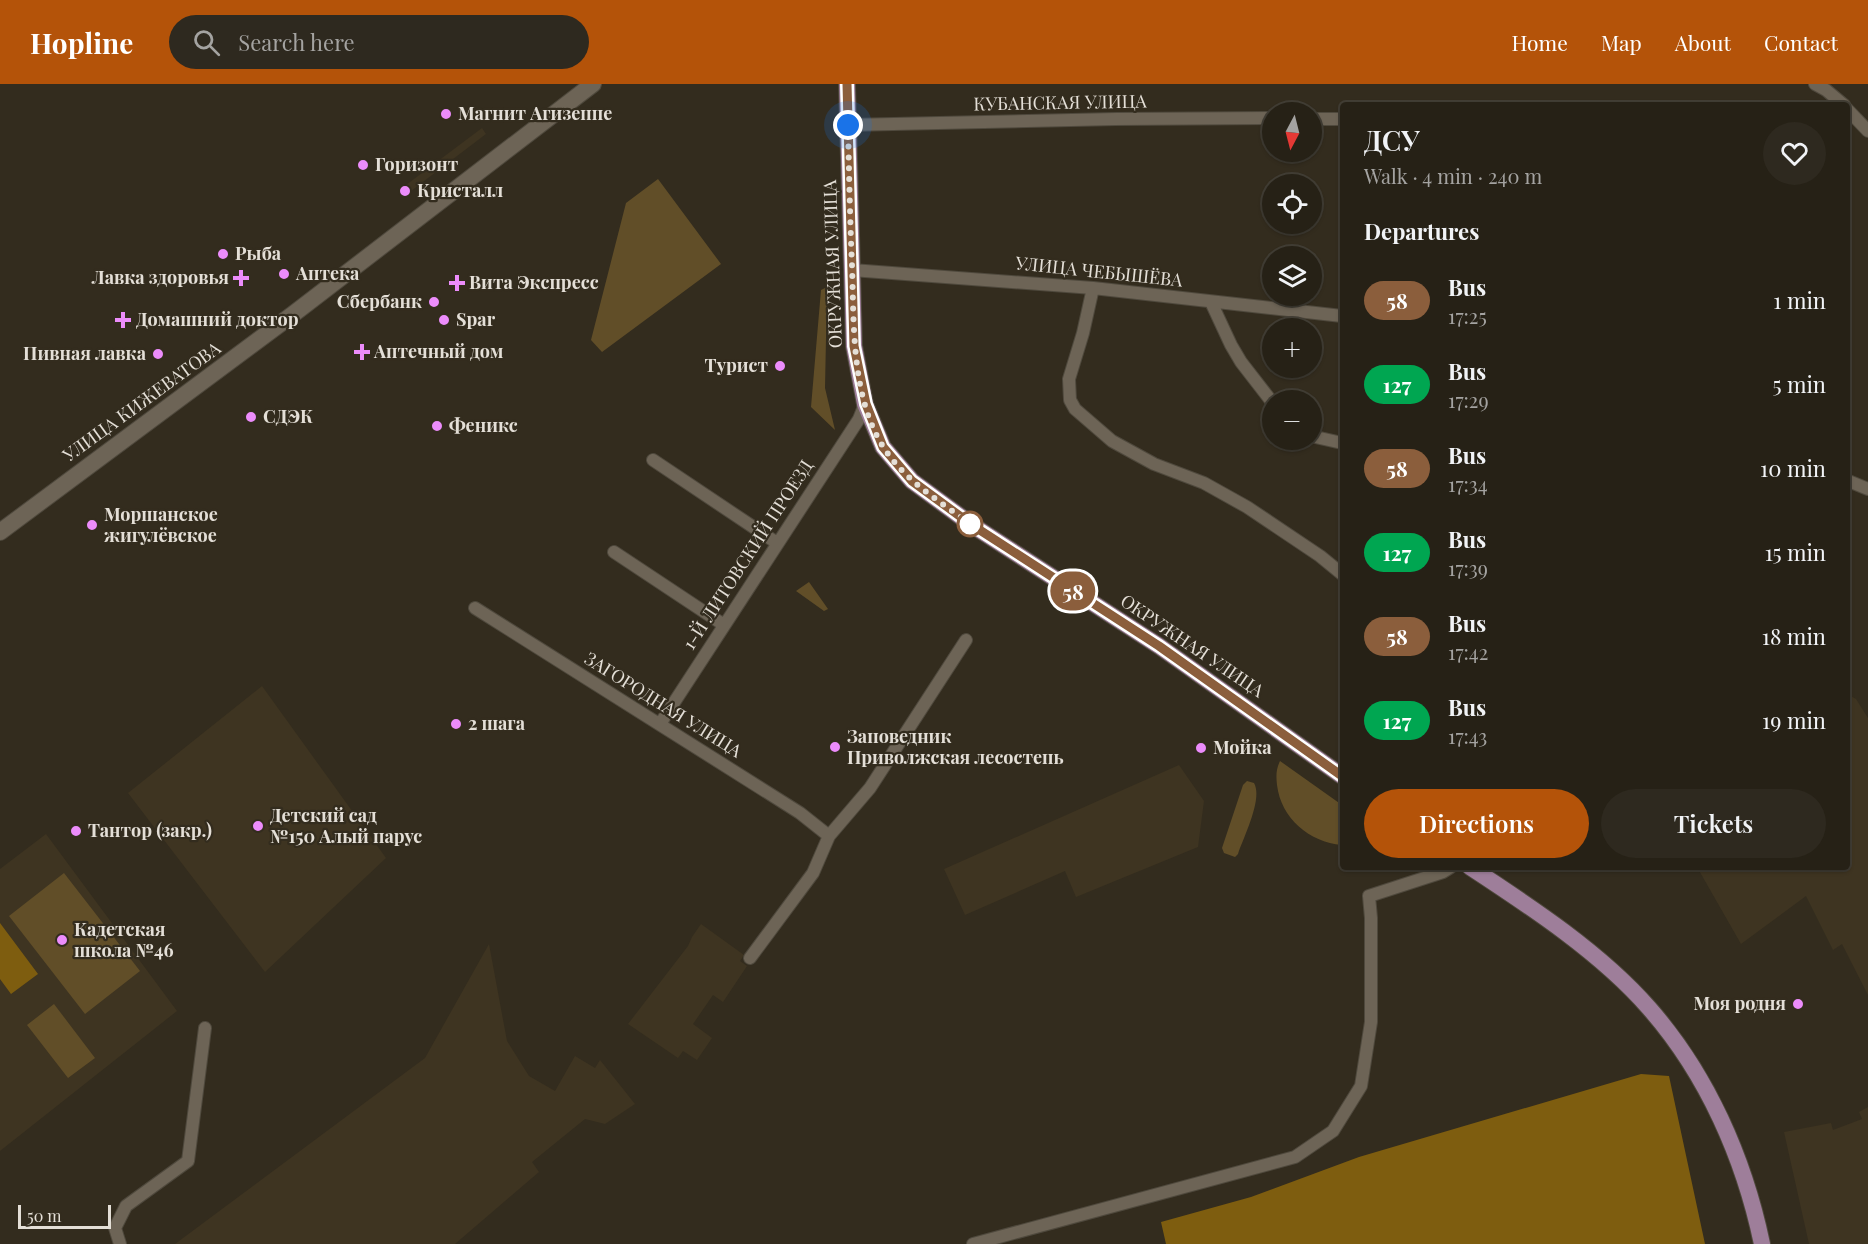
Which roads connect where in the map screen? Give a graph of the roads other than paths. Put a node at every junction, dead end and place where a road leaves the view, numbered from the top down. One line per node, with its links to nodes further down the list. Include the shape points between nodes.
1 (593, 84): 22 (main road, УЛИЦА КИЖЕВАТОВА)
2 (847, 84): 9 (main road, ОКРУЖНАЯ УЛИЦА)
3 (1815, 84): 4 (street)
4 (1840, 102)
5 (1850, 111): 10 (street)
6 (1262, 118): 9 (street, КУБАНСКАЯ УЛИЦА)
7 (1322, 118): 8 (street)
8 (1340, 119)
9 (848, 125): 11 (main road, ОКРУЖНАЯ УЛИЦА)
10 (1868, 131)
11 (852, 270): 12 (street, УЛИЦА ЧЕБЫШЁВА); 16 (main road, ОКРУЖНАЯ УЛИЦА, via 854,346)
12 (1093, 288): 13 (street, УЛИЦА ЧЕБЫШЁВА); 25 (street, via 1069,379 1070,400 1075,408 1112,441 1247,507)
13 (1211, 302): 14 (street, УЛИЦА ЧЕБЫШЁВА); 15 (street, via 1231,345)
14 (1340, 315)
15 (1263, 390)
16 (866, 404): 23 (street, 1-Й ЛИТОВСКИЙ ПРОЕЗД); 30 (main road, ОКРУЖНАЯ УЛИЦА, via 883,447 912,481 972,525 1178,659)
17 (1322, 438): 18 (street)
18 (1340, 443)
19 (653, 460): 23 (street)
20 (1850, 482): 21 (street)
21 (1868, 489)
22 (0, 532)
23 (777, 543): 27 (street, 1-Й ЛИТОВСКИЙ ПРОЕЗД)
24 (614, 552): 27 (street)
25 (1340, 572)
26 (475, 608): 29 (street, ЗАГОРОДНАЯ УЛИЦА)
27 (724, 625): 29 (street, 1-Й ЛИТОВСКИЙ ПРОЕЗД)
28 (966, 640): 31 (street, via 870,788)
29 (660, 724): 31 (street, ЗАГОРОДНАЯ УЛИЦА, via 800,813)
30 (1340, 775)
31 (829, 836): 34 (street, via 813,873)
32 (1446, 870): 37 (street, via 1369,896 1371,1022 1361,1086 1333,1131 1295,1157)
33 (1478, 870): 38 (main road, via 1600,960 1649,1008 1680,1048 1737,1155)
34 (750, 958)
35 (205, 1028): 36 (street, via 188,1161 126,1206 116,1228)
36 (120, 1244)
37 (973, 1244)
38 (1762, 1244)

